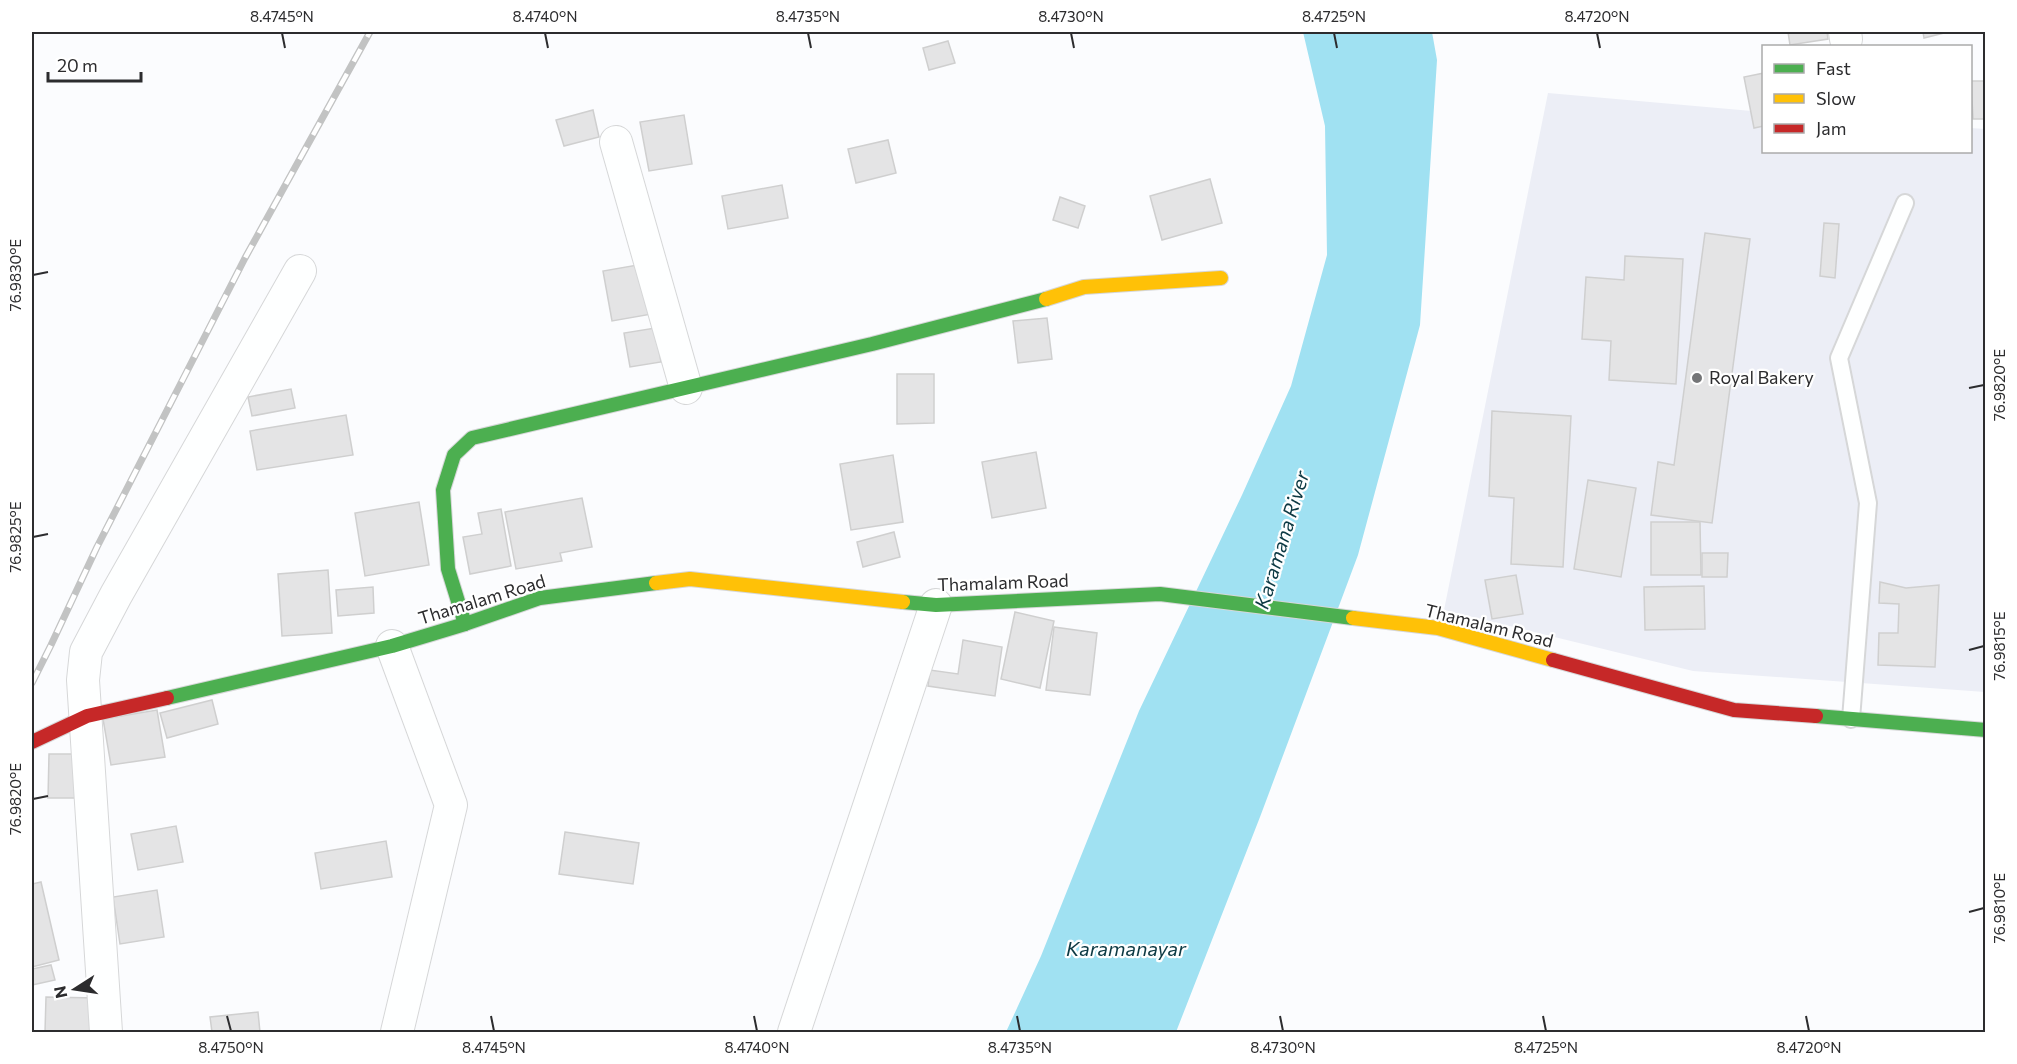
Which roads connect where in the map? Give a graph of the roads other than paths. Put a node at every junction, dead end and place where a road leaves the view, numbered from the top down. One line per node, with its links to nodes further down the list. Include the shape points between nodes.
1 (616, 141): 5 (street)
2 (1905, 203): 10 (lane, via 1839,358 1868,503)
3 (300, 271): 9 (street, via 86,652 83,680)
4 (1221, 278): 5 (street, via 1084,287 883,341)
5 (686, 387): 7 (street, via 472,438 454,455 443,490 448,568)
6 (936, 605): 7 (street, Thamalam Road, via 690,579 540,598); 10 (street, Thamalam Road, via 1160,594 1438,628 1734,710); 15 (street)
7 (465, 624): 8 (street, Thamalam Road)
8 (392, 646): 9 (street, Thamalam Road); 14 (street, via 451,805)
9 (87, 716): 12 (street, Thamalam Road); 13 (street)
10 (1851, 719): 11 (street, Thamalam Road)
11 (1986, 730)
12 (32, 742)
13 (106, 1032)
14 (397, 1032)
15 (794, 1032)

